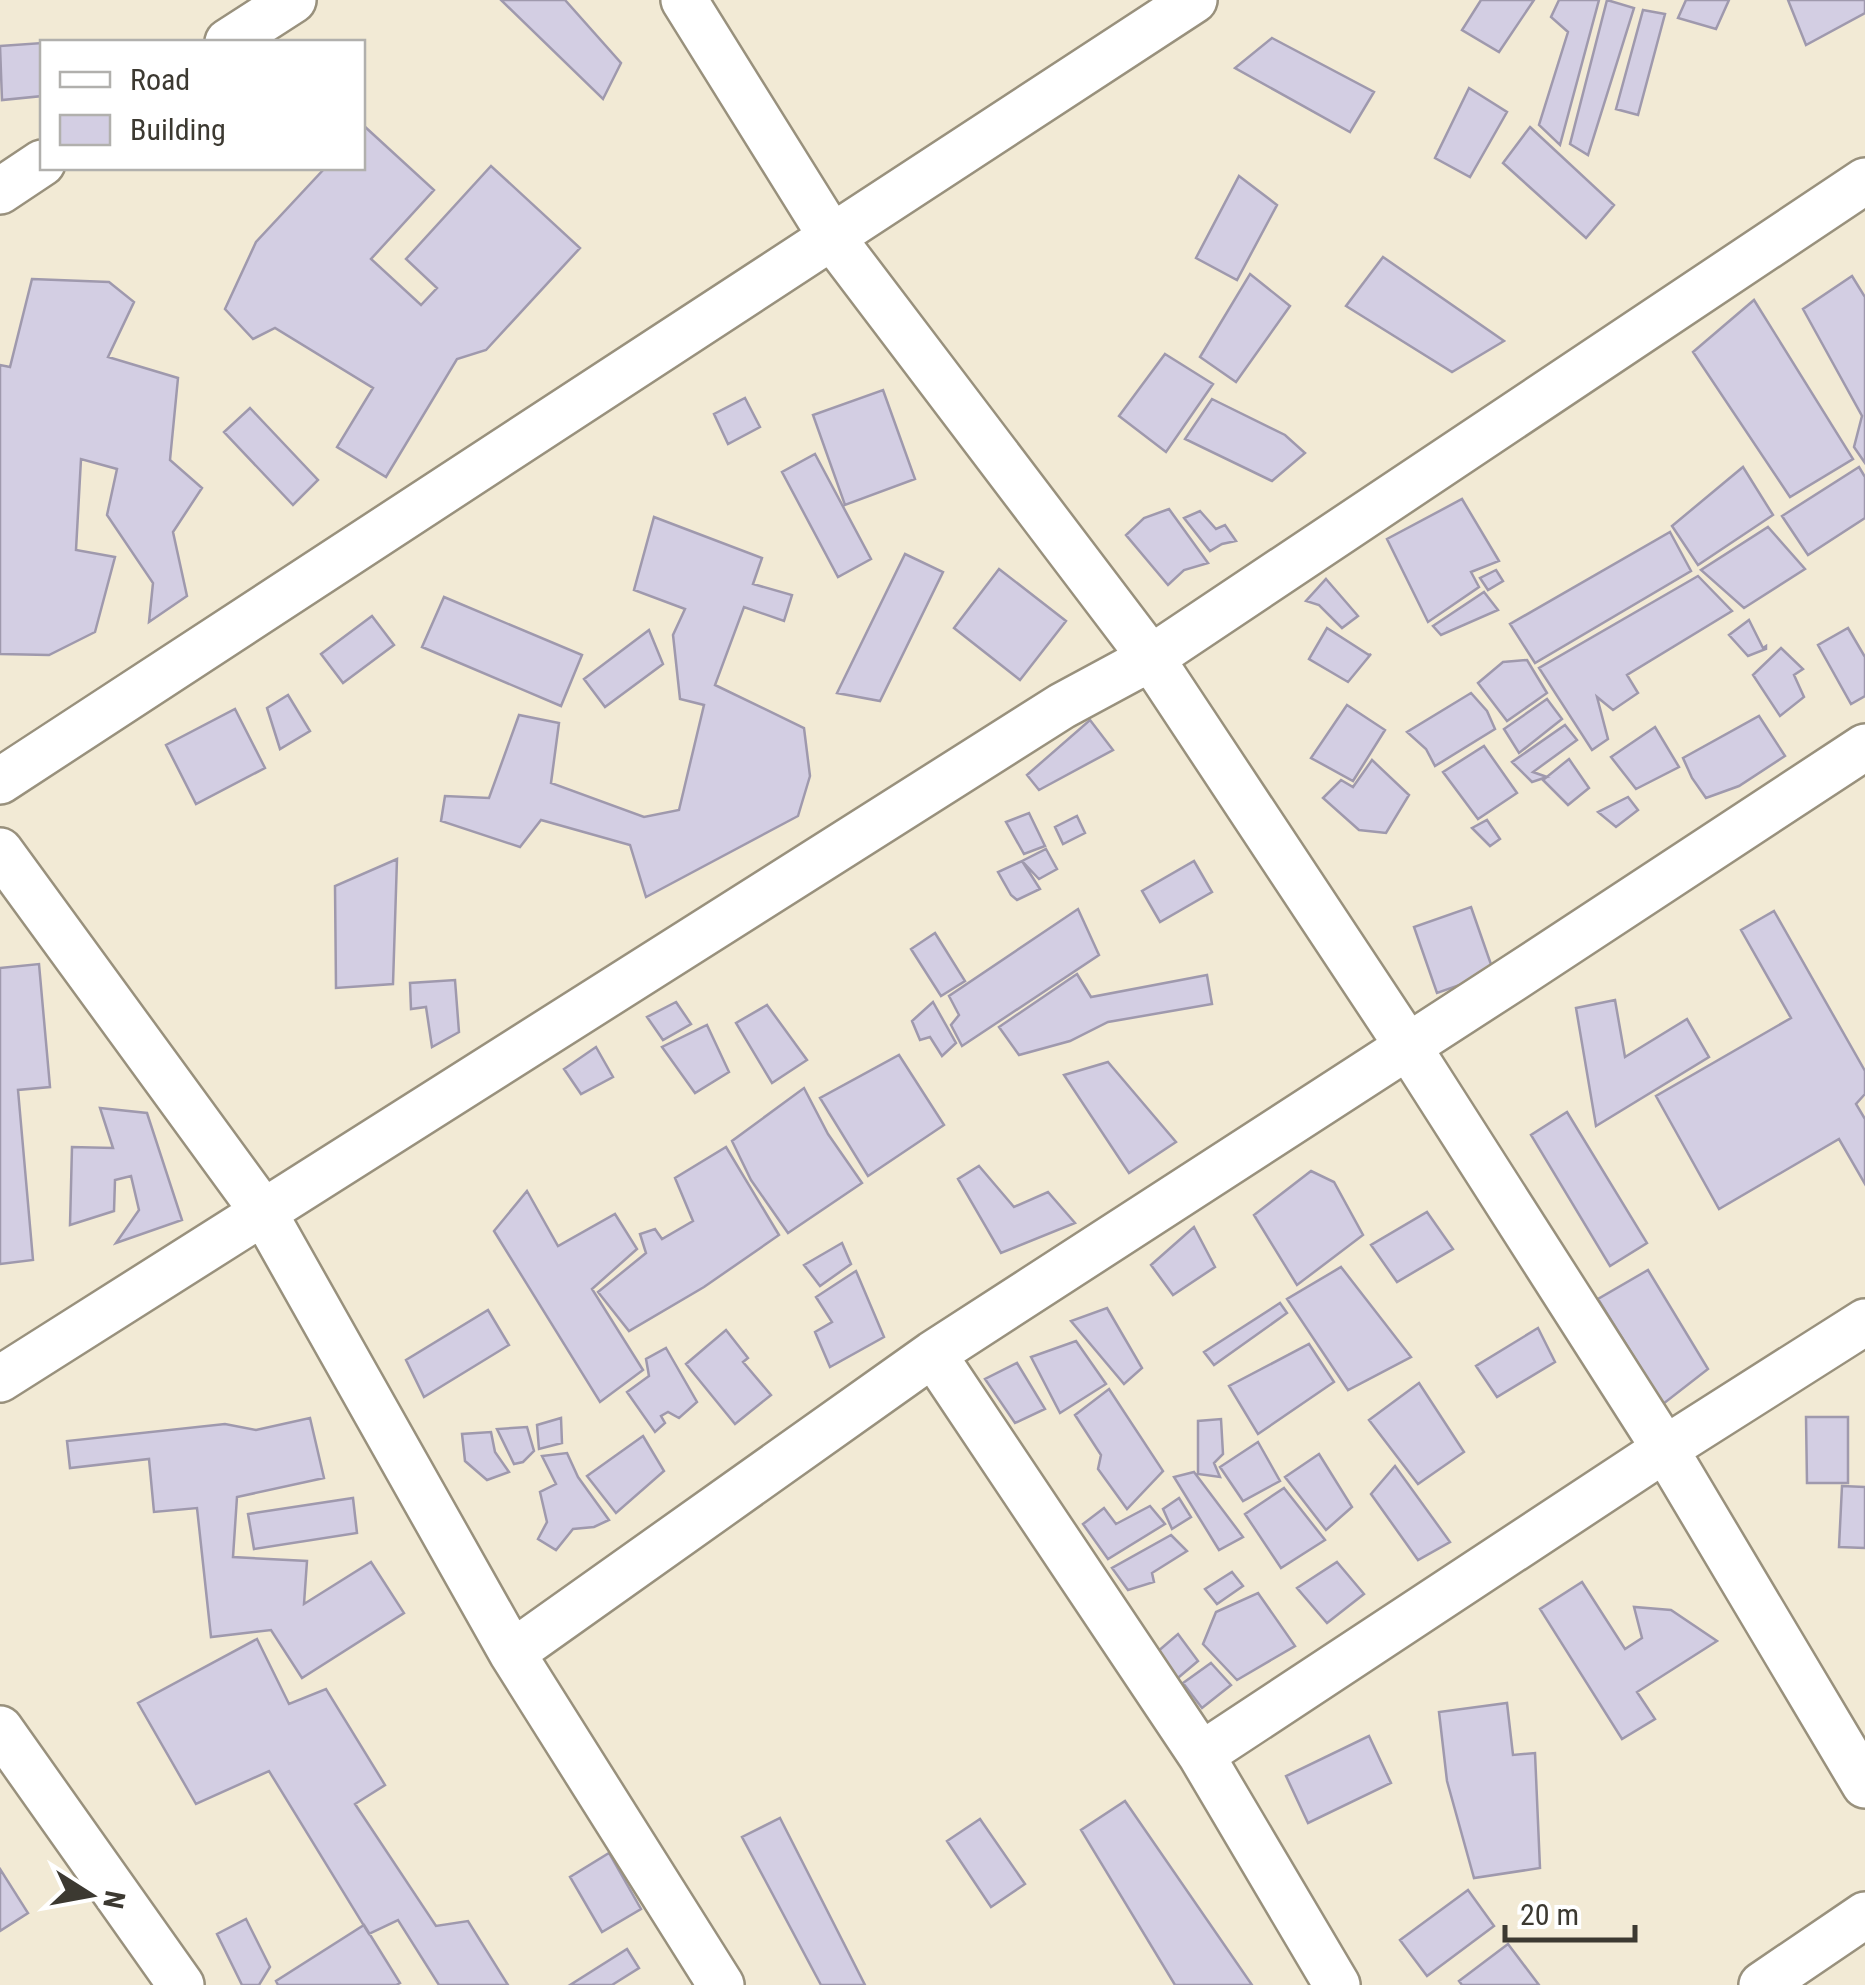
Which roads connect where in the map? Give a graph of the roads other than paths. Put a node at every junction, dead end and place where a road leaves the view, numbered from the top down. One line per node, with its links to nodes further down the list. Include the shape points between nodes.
1 (293, 0): 4 (street)
2 (684, 0): 8 (street)
3 (1194, 0): 8 (street)
4 (231, 40)
5 (40, 164): 7 (street)
6 (1865, 180): 9 (street)
7 (0, 190)
8 (832, 236): 9 (street); 11 (street)
9 (1151, 658): 13 (street); 14 (street, via 1062,706)
10 (1865, 747): 13 (street)
11 (0, 782)
12 (0, 851): 14 (street)
13 (1407, 1045): 16 (street); 18 (street)
14 (264, 1213): 17 (street); 19 (street)
15 (1865, 1322): 18 (street)
16 (933, 1354): 19 (street); 21 (street)
17 (0, 1379)
18 (1665, 1449): 21 (street); 22 (street)
19 (512, 1653): 25 (street)
20 (0, 1730): 24 (street)
21 (1201, 1755): 26 (street)
22 (1865, 1785)
23 (1865, 1915): 27 (street)
24 (181, 1985)
25 (721, 1985)
26 (1337, 1985)
27 (1762, 1985)

